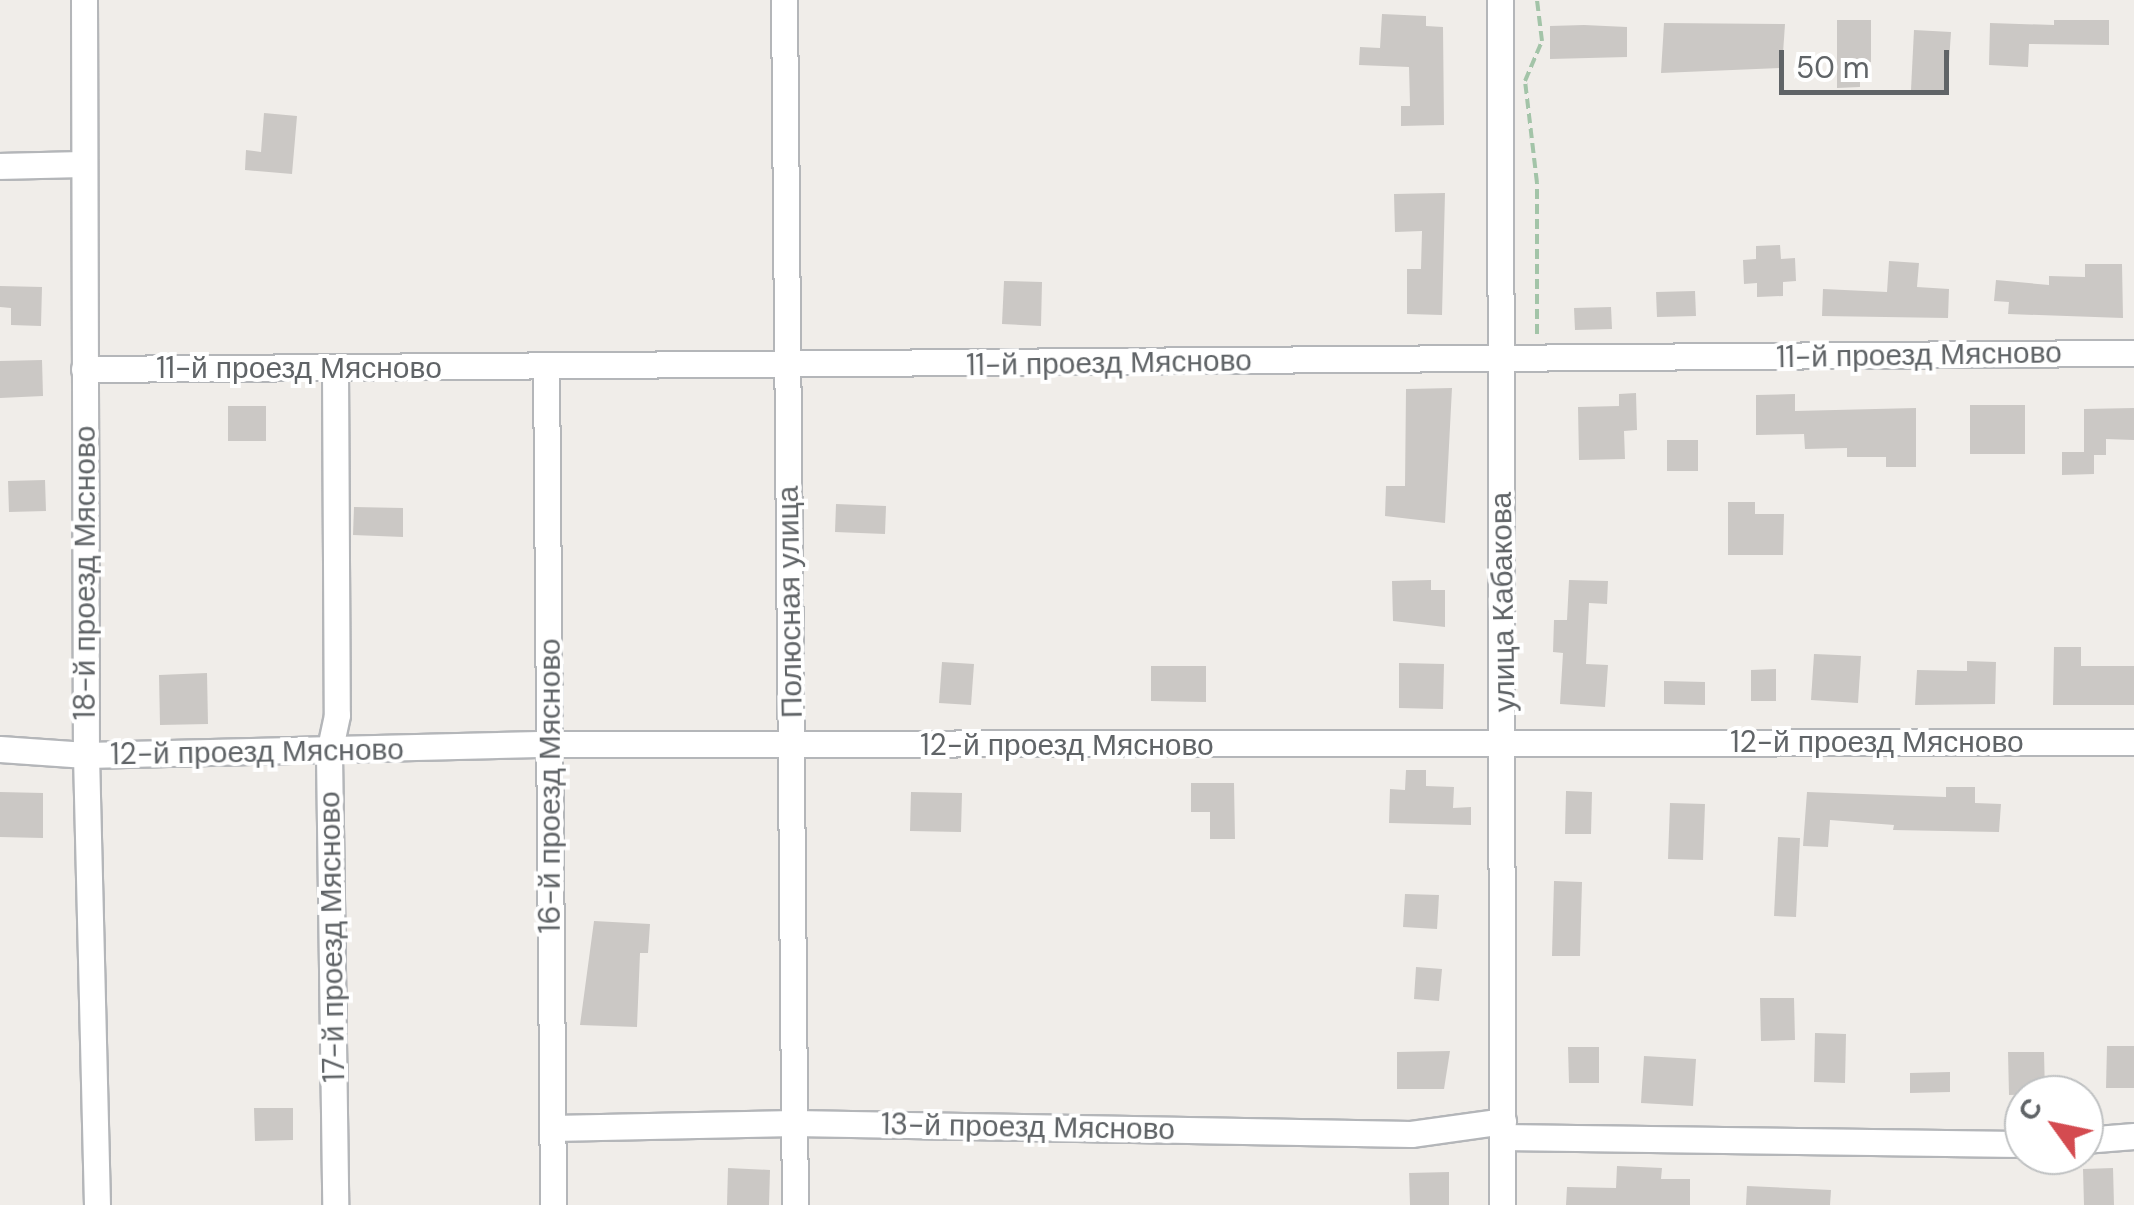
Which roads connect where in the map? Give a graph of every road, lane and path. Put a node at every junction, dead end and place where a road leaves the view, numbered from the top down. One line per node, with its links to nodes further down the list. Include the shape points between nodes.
1 (84, 0): 5 (street, 18-й проезд Мясново)
2 (784, 0): 11 (street, Полюсная улица, via 790,162)
3 (1500, 0): 9 (street, улица Кабакова)
4 (1538, 0): 8 (path, via 1542,41 1525,81 1536,183)
5 (81, 164): 6 (street); 12 (street, 18-й проезд Мясново)
6 (0, 166)
7 (2134, 353): 8 (street, 11-й проезд Мясново)
8 (1538, 359): 9 (street, 11-й проезд Мясново)
9 (1500, 360): 11 (street, 11-й проезд Мясново); 14 (street, улица Кабакова)
10 (546, 366): 11 (street, 11-й проезд Мясново); 13 (street, 11-й проезд Мясново); 16 (street, 16-й проезд Мясново)
11 (785, 366): 17 (street, Полюсная улица)
12 (84, 369): 13 (street, 11-й проезд Мясново); 20 (street, 18-й проезд Мясново)
13 (335, 369): 19 (street, 17-й проезд Мясново, via 338,715)
14 (1505, 742): 15 (street, 12-й проезд Мясново); 17 (street, 12-й проезд Мясново); 23 (street, улица Кабакова)
15 (2134, 742)
16 (550, 744): 17 (street, 12-й проезд Мясново); 19 (street, 12-й проезд Мясново); 22 (street, 16-й проезд Мясново)
17 (794, 745): 21 (street, Полюсная улица)
18 (0, 750): 20 (street, 12-й проезд Мясново)
19 (329, 754): 20 (street, 12-й проезд Мясново); 28 (street, 17-й проезд Мясново)
20 (86, 755): 27 (street, 18-й проезд Мясново)
21 (794, 1122): 22 (street, 13-й проезд Мясново); 23 (street, 13-й проезд Мясново, via 1411,1134); 30 (street, Полюсная улица)
22 (552, 1128): 29 (street, 16-й проезд Мясново)
23 (1502, 1129): 26 (street, 13-й проезд Мясново); 31 (street, улица Кабакова)
24 (2134, 1136): 25 (street)
25 (2104, 1138)
26 (2004, 1143)
27 (97, 1205)
28 (336, 1205)
29 (553, 1205)
30 (795, 1205)
31 (1502, 1205)

